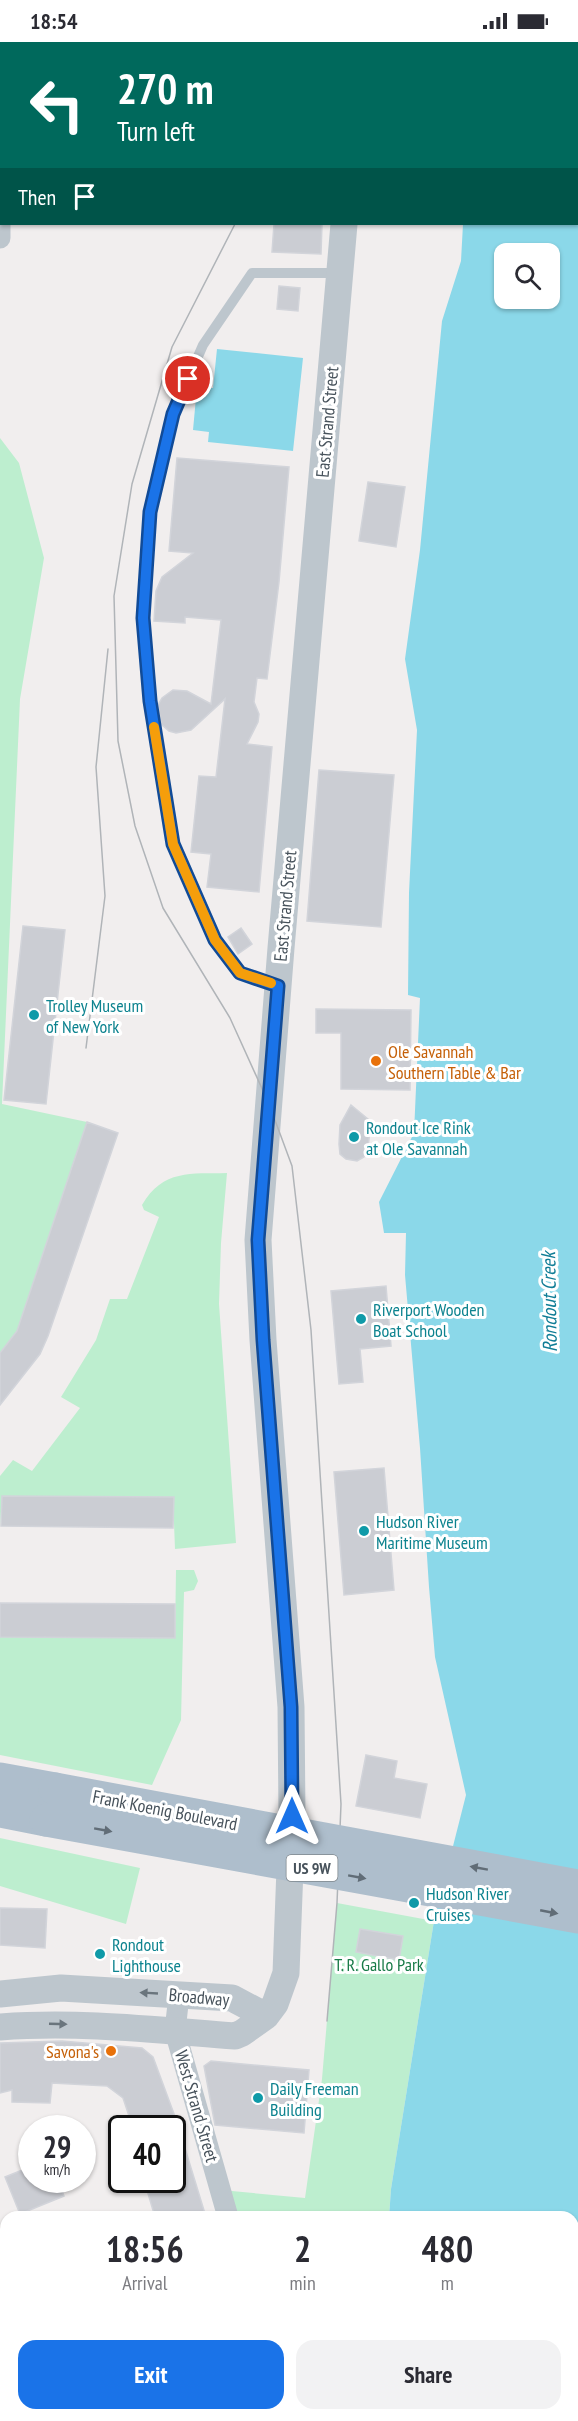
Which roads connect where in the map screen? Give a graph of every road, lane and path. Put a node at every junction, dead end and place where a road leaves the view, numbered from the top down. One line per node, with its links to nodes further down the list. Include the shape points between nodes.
1 (0, 211): 3 (street)
2 (344, 225): 4 (street, East Strand Street)
3 (0, 238)
4 (340, 273): 5 (street, East Strand Street); 5 (lane, via 252,273 203,345 173,414 150,512 143,618 150,701 173,844 215,940 240,973)
5 (278, 986): 12 (street, East Strand Street, via 258,1240 291,1707 292,1816 286,1973 275,2004)
6 (0, 1779): 8 (main road, Frank Koenig Boulevard / US 9W, one-way to 6, bridge)
7 (0, 1811): 9 (main road, Frank Koenig Boulevard / US 9W, one-way to 9, bridge)
8 (578, 1886)
9 (578, 1917)
10 (0, 1994): 11 (street, Broadway, one-way to 10, via 61,1988)
11 (179, 1995): 12 (street, Broadway, via 232,1998); 14 (street, West Strand Street)
12 (266, 2016): 14 (street, Broadway, via 235,2036)
13 (0, 2027): 14 (street, Broadway, one-way to 14, via 46,2024)
14 (175, 2031): 15 (street, West Strand Street)
15 (226, 2211)

